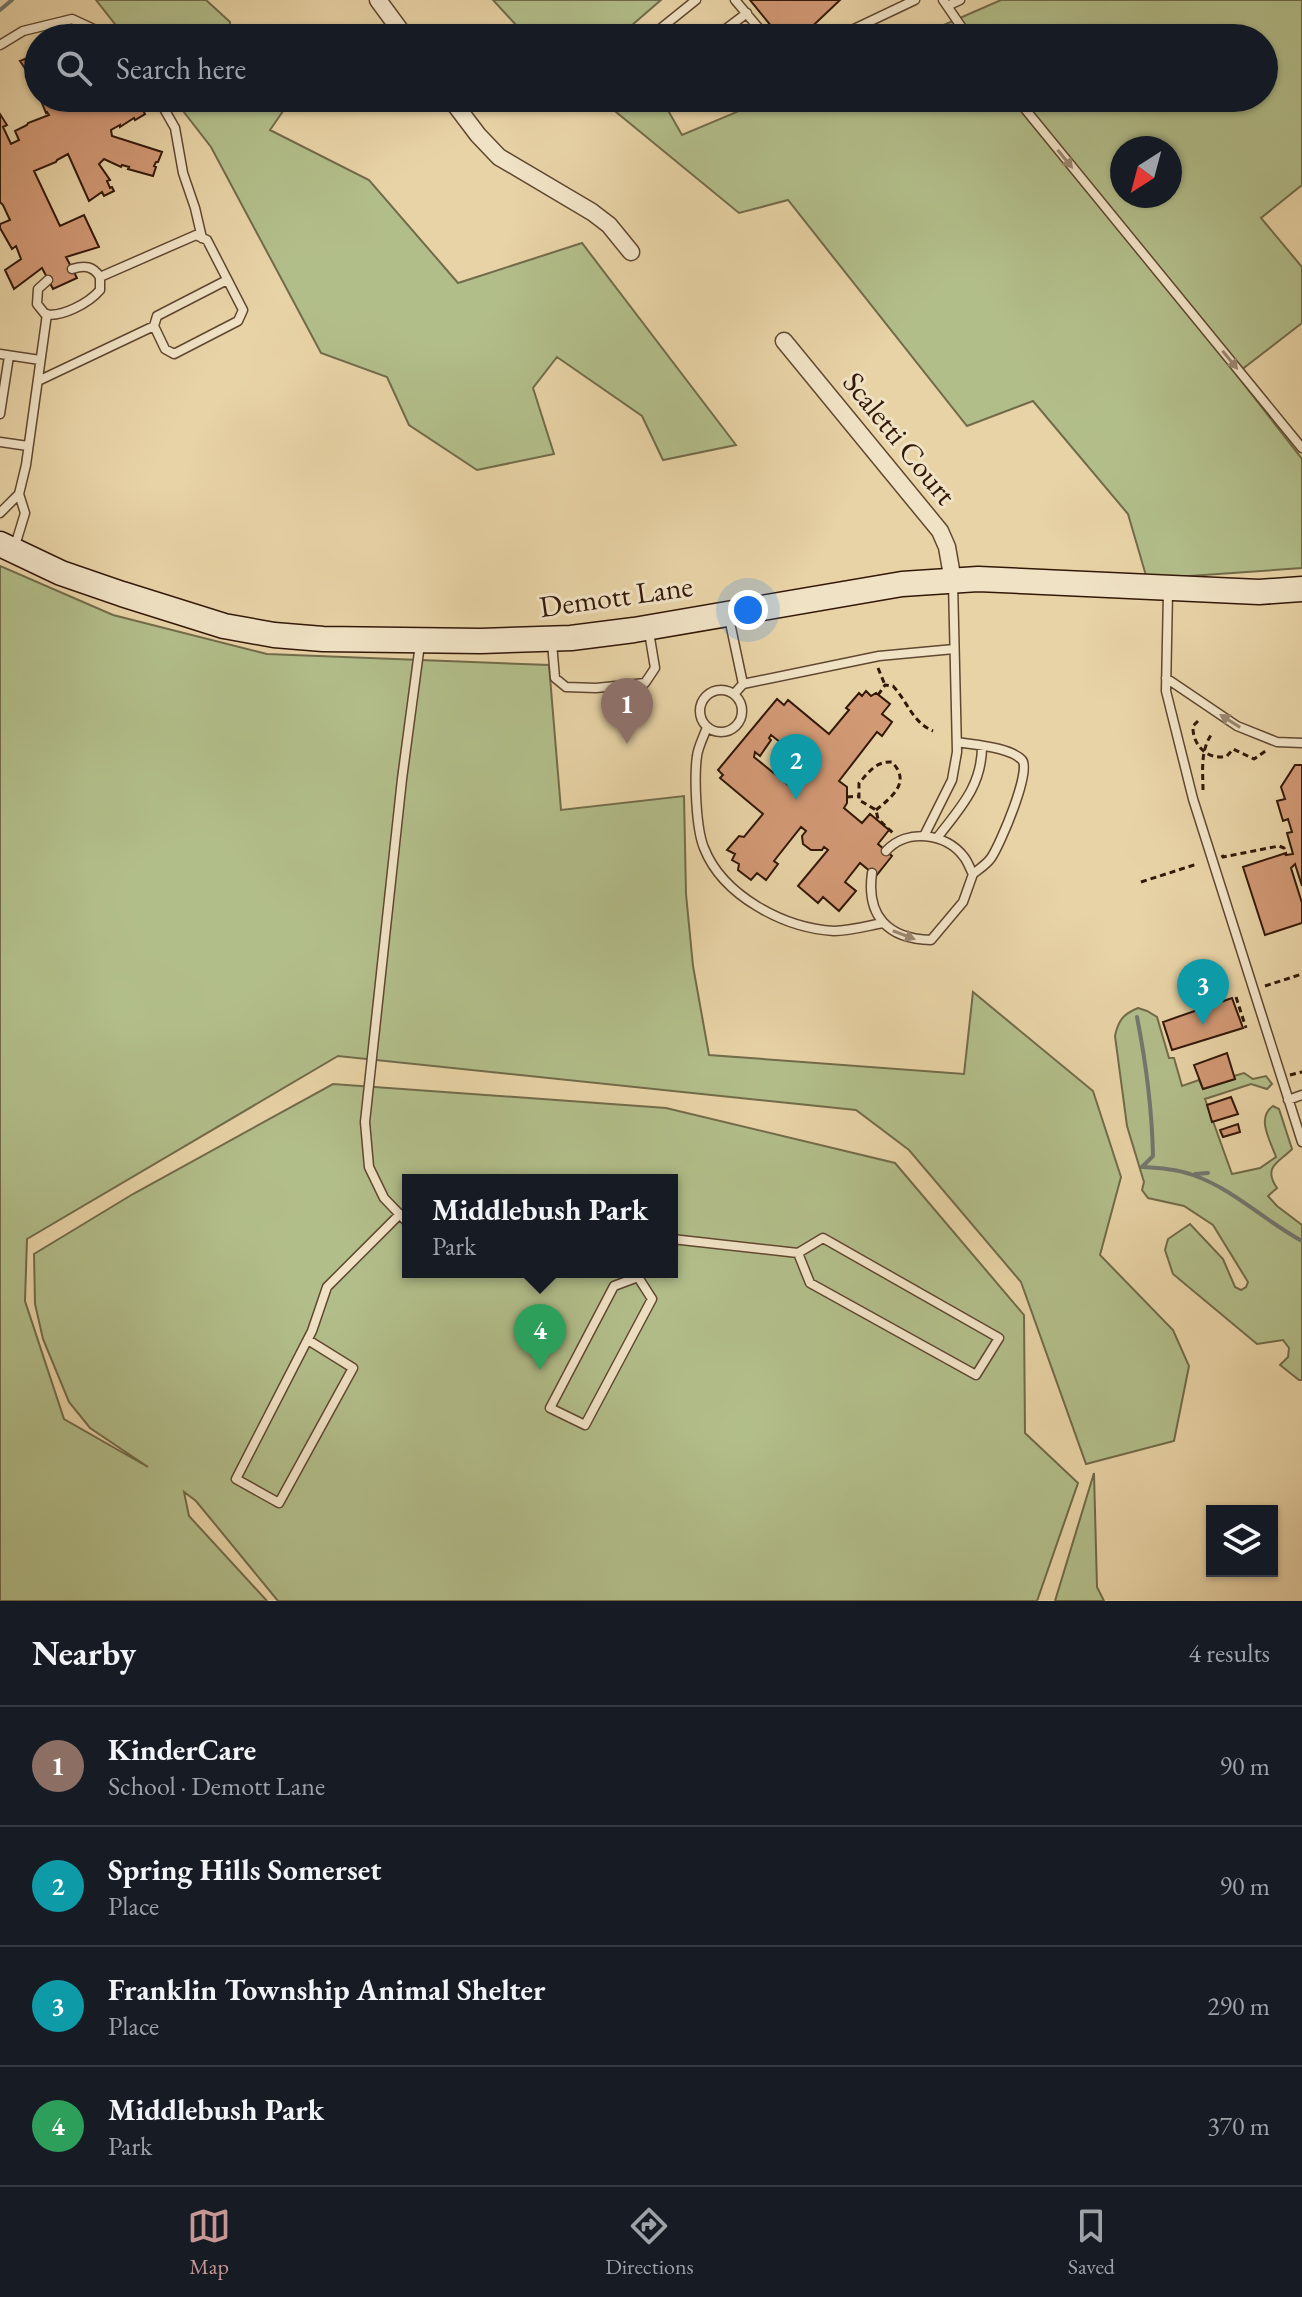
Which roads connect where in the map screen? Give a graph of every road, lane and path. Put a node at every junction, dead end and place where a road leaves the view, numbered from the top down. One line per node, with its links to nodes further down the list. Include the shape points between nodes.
1 (378, 0): 10 (street)
2 (696, 0): 11 (lane)
3 (735, 0): 7 (lane)
4 (915, 0): 14 (lane)
5 (960, 0): 6 (lane)
6 (945, 3): 15 (lane)
7 (747, 13): 12 (lane); 13 (lane)
8 (52, 24): 9 (lane, via 72,19)
9 (83, 24)
10 (396, 24)
11 (666, 24)
12 (732, 24)
13 (756, 24)
14 (864, 24)
15 (959, 24)
16 (24, 31): 17 (lane)
17 (0, 45)
18 (166, 112): 21 (lane, via 175,128)
19 (461, 112): 22 (street, via 499,157 592,212)
20 (1027, 112): 36 (lane, one-way to 36)
21 (202, 238): 24 (lane, via 196,235); 26 (lane)
22 (631, 252)
23 (72, 269): 24 (lane, via 87,266)
24 (100, 277): 27 (lane, via 100,290 93,298 57,315)
25 (48, 280): 27 (lane, via 36,297)
26 (227, 280): 28 (lane, via 157,316); 28 (lane, via 243,310 238,321 174,354 165,349)
27 (47, 314): 31 (lane)
28 (154, 326): 32 (lane)
29 (784, 341): 40 (street, Scaletti Court, via 940,531)
30 (5, 355): 31 (lane); 33 (lane)
31 (40, 360): 32 (lane)
32 (38, 381): 35 (lane)
33 (0, 414)
34 (0, 442): 35 (lane)
35 (28, 446): 37 (lane)
36 (1302, 448)
37 (19, 494): 38 (lane); 39 (lane, via 25,513)
38 (0, 513)
39 (7, 547): 46 (street, Demott Lane, via 61,573 224,626 286,636)
40 (953, 581): 41 (street, Demott Lane); 43 (street, Demott Lane, via 902,584); 47 (lane)
41 (1168, 589): 42 (street, Demott Lane); 49 (lane)
42 (1302, 589)
43 (728, 613): 44 (street, Demott Lane); 50 (lane)
44 (648, 627): 45 (street, Demott Lane); 45 (lane, via 655,668 645,683 566,687 555,678)
45 (551, 639): 46 (street, Demott Lane)
46 (420, 640): 87 (lane, via 365,1122 369,1167 384,1198)
47 (954, 649): 48 (lane); 58 (lane)
48 (871, 658): 50 (lane); 51 (path)
49 (1166, 678): 59 (lane, one-way to 49, via 1277,742 1237,726); 85 (lane, via 1193,799)
50 (743, 684): 52 (lane)
51 (885, 685): 53 (path); 56 (path, via 893,686 914,719)
52 (734, 694): 55 (lane, via 719,690 706,695 700,715); 55 (lane, via 742,710 739,722 728,731)
53 (878, 695)
54 (1198, 721): 62 (path, via 1193,734)
55 (707, 727): 77 (lane, via 697,755 699,830 712,864 726,880 761,908 817,929)
56 (933, 731)
57 (1211, 735): 62 (path)
58 (957, 742): 60 (lane); 68 (lane, via 952,780)
59 (1302, 743)
60 (982, 746): 69 (lane, via 973,791); 75 (lane, via 1012,753 1026,767 991,858)
61 (1271, 750): 62 (path, via 1254,759 1233,749 1218,759)
62 (1204, 751): 63 (path)
63 (1204, 794)
64 (859, 796): 65 (path); 66 (path); 66 (path, via 859,783 874,767 892,762 901,777 899,786)
65 (847, 797)
66 (876, 810): 67 (path)
67 (893, 833)
68 (924, 836): 69 (lane); 71 (lane, via 907,838)
69 (937, 838): 75 (lane, via 965,858)
70 (1218, 843): 72 (path, via 1223,857 1279,846)
71 (886, 851)
72 (1286, 855)
73 (1197, 864): 76 (path)
74 (872, 873): 77 (lane, via 870,891)
75 (973, 874): 77 (lane, one-way to 75, via 913,940 931,940 963,902)
76 (1141, 882)
77 (883, 923)
78 (1302, 974): 79 (path)
79 (1265, 986)
80 (1236, 997): 81 (path)
81 (1246, 1028)
82 (1302, 1072): 83 (path)
83 (1290, 1075)
84 (1302, 1095): 85 (lane)
85 (1288, 1100): 86 (lane)
86 (1302, 1142)
87 (400, 1214): 88 (lane); 93 (lane, via 327,1287)
88 (402, 1216)
89 (678, 1240): 90 (lane)
90 (798, 1253): 90 (lane, via 810,1283 976,1375 999,1338 823,1238)
91 (631, 1278): 92 (lane, via 614,1286 550,1408 585,1425 652,1299)
92 (641, 1278)
93 (308, 1340): 93 (lane, via 236,1479 279,1503 353,1368)

